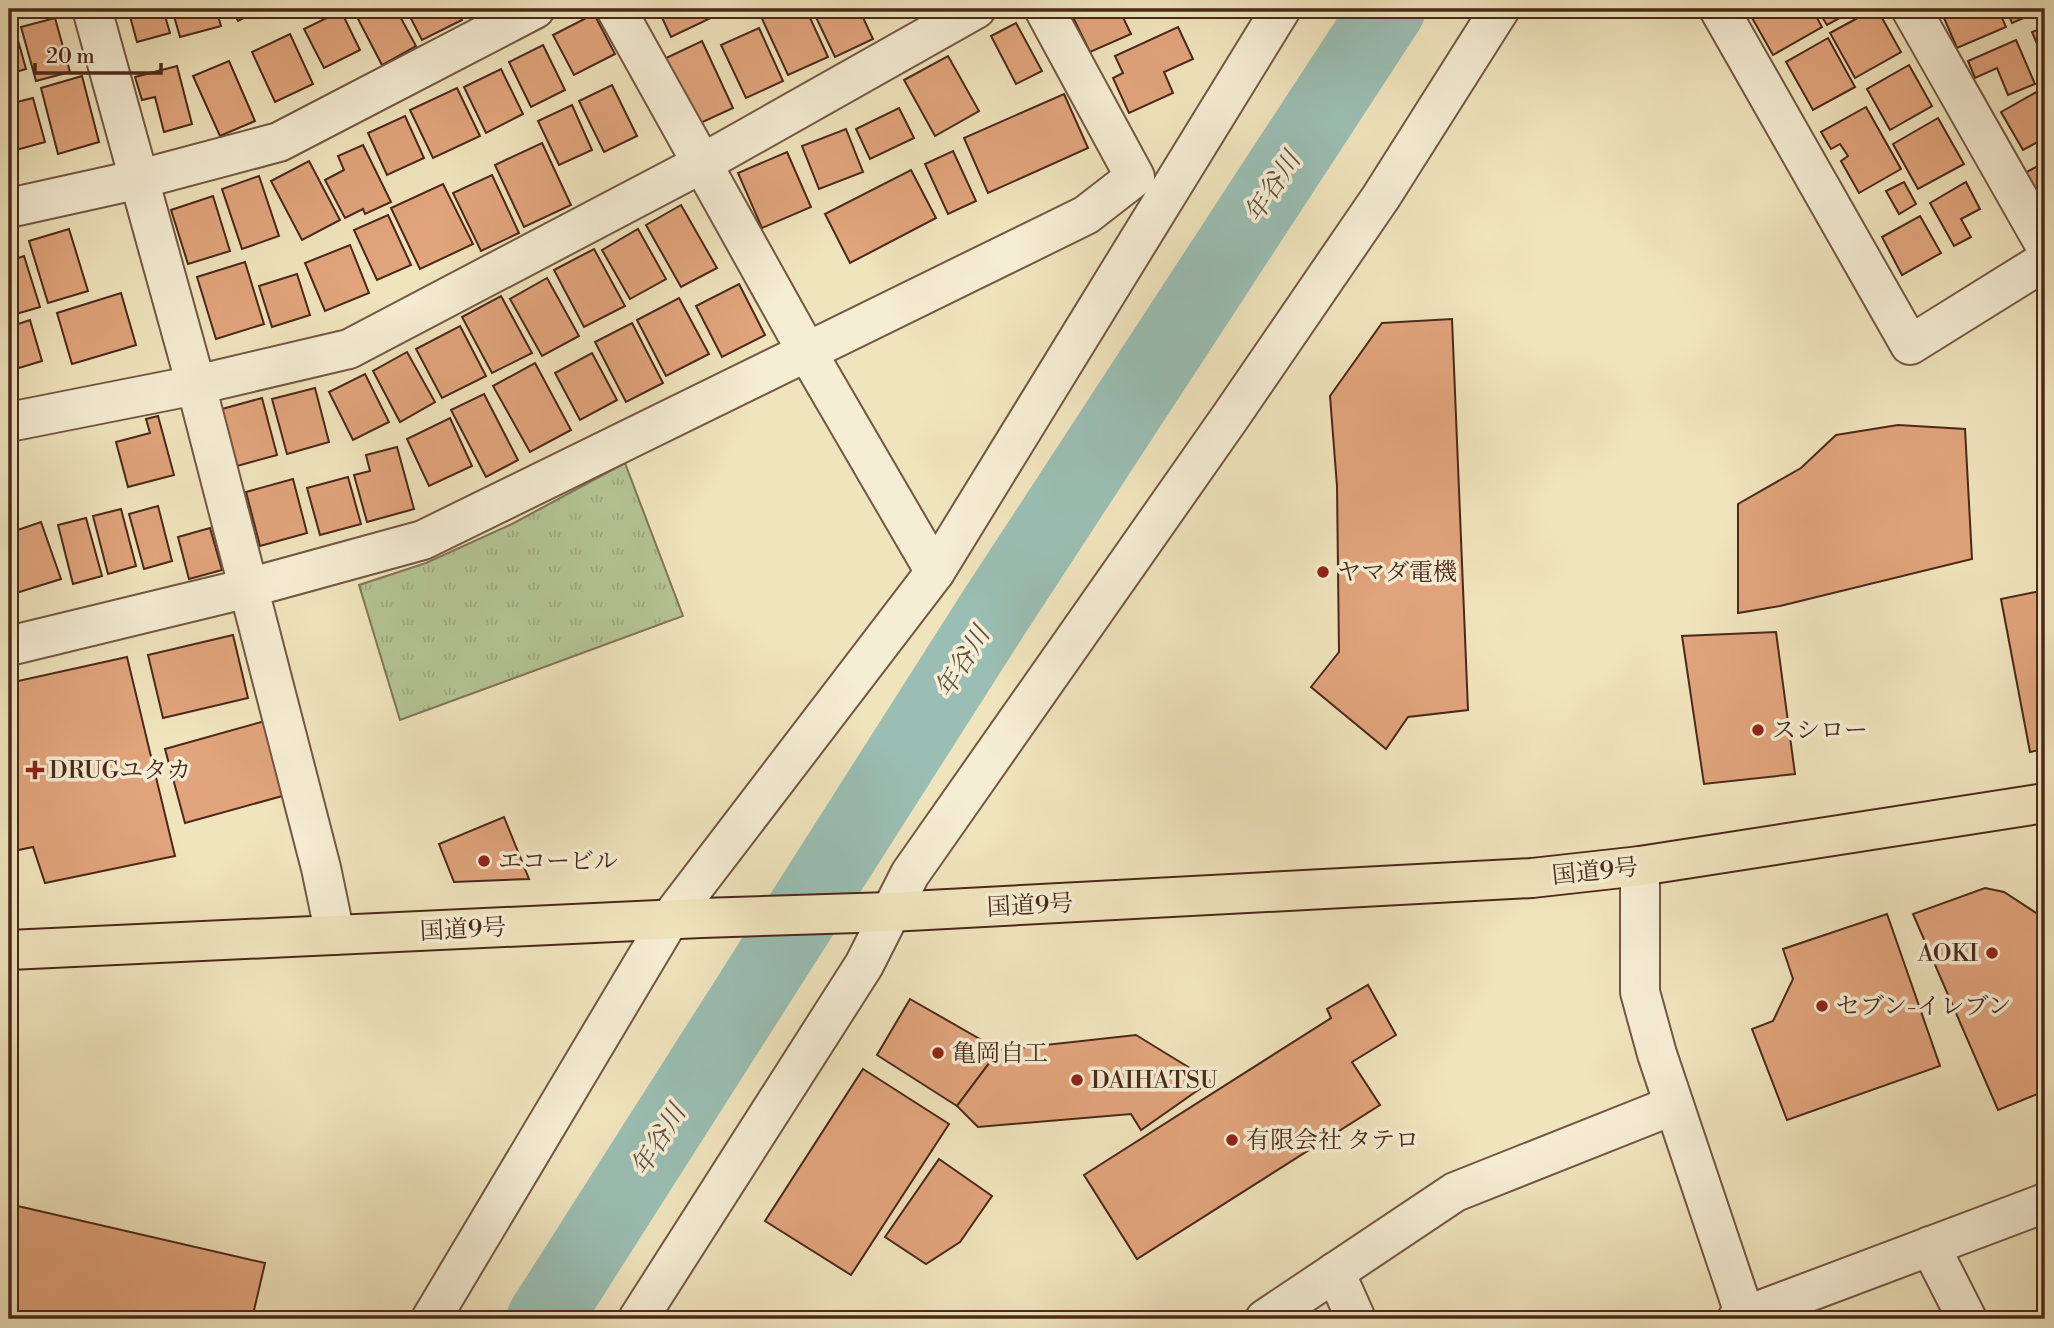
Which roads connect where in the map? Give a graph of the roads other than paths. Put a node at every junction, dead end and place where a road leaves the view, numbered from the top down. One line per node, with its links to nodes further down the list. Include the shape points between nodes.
1 (92, 9): 11 (street)
2 (536, 9): 11 (street, via 279,142)
3 (616, 9): 10 (street)
4 (976, 9): 10 (street)
5 (1044, 9): 15 (street, via 1135,177 1086,215)
6 (1280, 9): 18 (street)
7 (1500, 9): 23 (street, via 1381,197 1231,416)
8 (1719, 9): 14 (street, via 1910,345)
9 (1911, 9): 13 (street)
10 (701, 164): 15 (street); 16 (street, via 349,349)
11 (140, 179): 12 (street); 16 (street)
12 (9, 208)
13 (2045, 245)
14 (2045, 261)
15 (807, 352): 18 (street); 19 (street, via 423,540)
16 (197, 386): 17 (street); 19 (street)
17 (9, 422)
18 (935, 572): 24 (street)
19 (248, 588): 20 (street); 25 (street)
20 (9, 646)
21 (2045, 803): 22 (highway, 国道9号)
22 (1640, 866): 23 (highway, 国道9号, via 1532,878); 27 (street, via 1640,992)
23 (879, 913): 24 (highway, 国道9号); 33 (street, via 863,965)
24 (685, 919): 25 (highway, 国道9号); 32 (street)
25 (335, 935): 26 (highway, 国道9号)
26 (9, 950)
27 (1674, 1105): 30 (street, via 1455,1192); 31 (street)
28 (2045, 1203): 29 (street)
29 (1930, 1246): 31 (street); 36 (street)
30 (1335, 1272): 34 (street); 35 (street)
31 (1743, 1318)
32 (431, 1319)
33 (638, 1319)
34 (1265, 1319)
35 (1356, 1319)
36 (1967, 1319)

